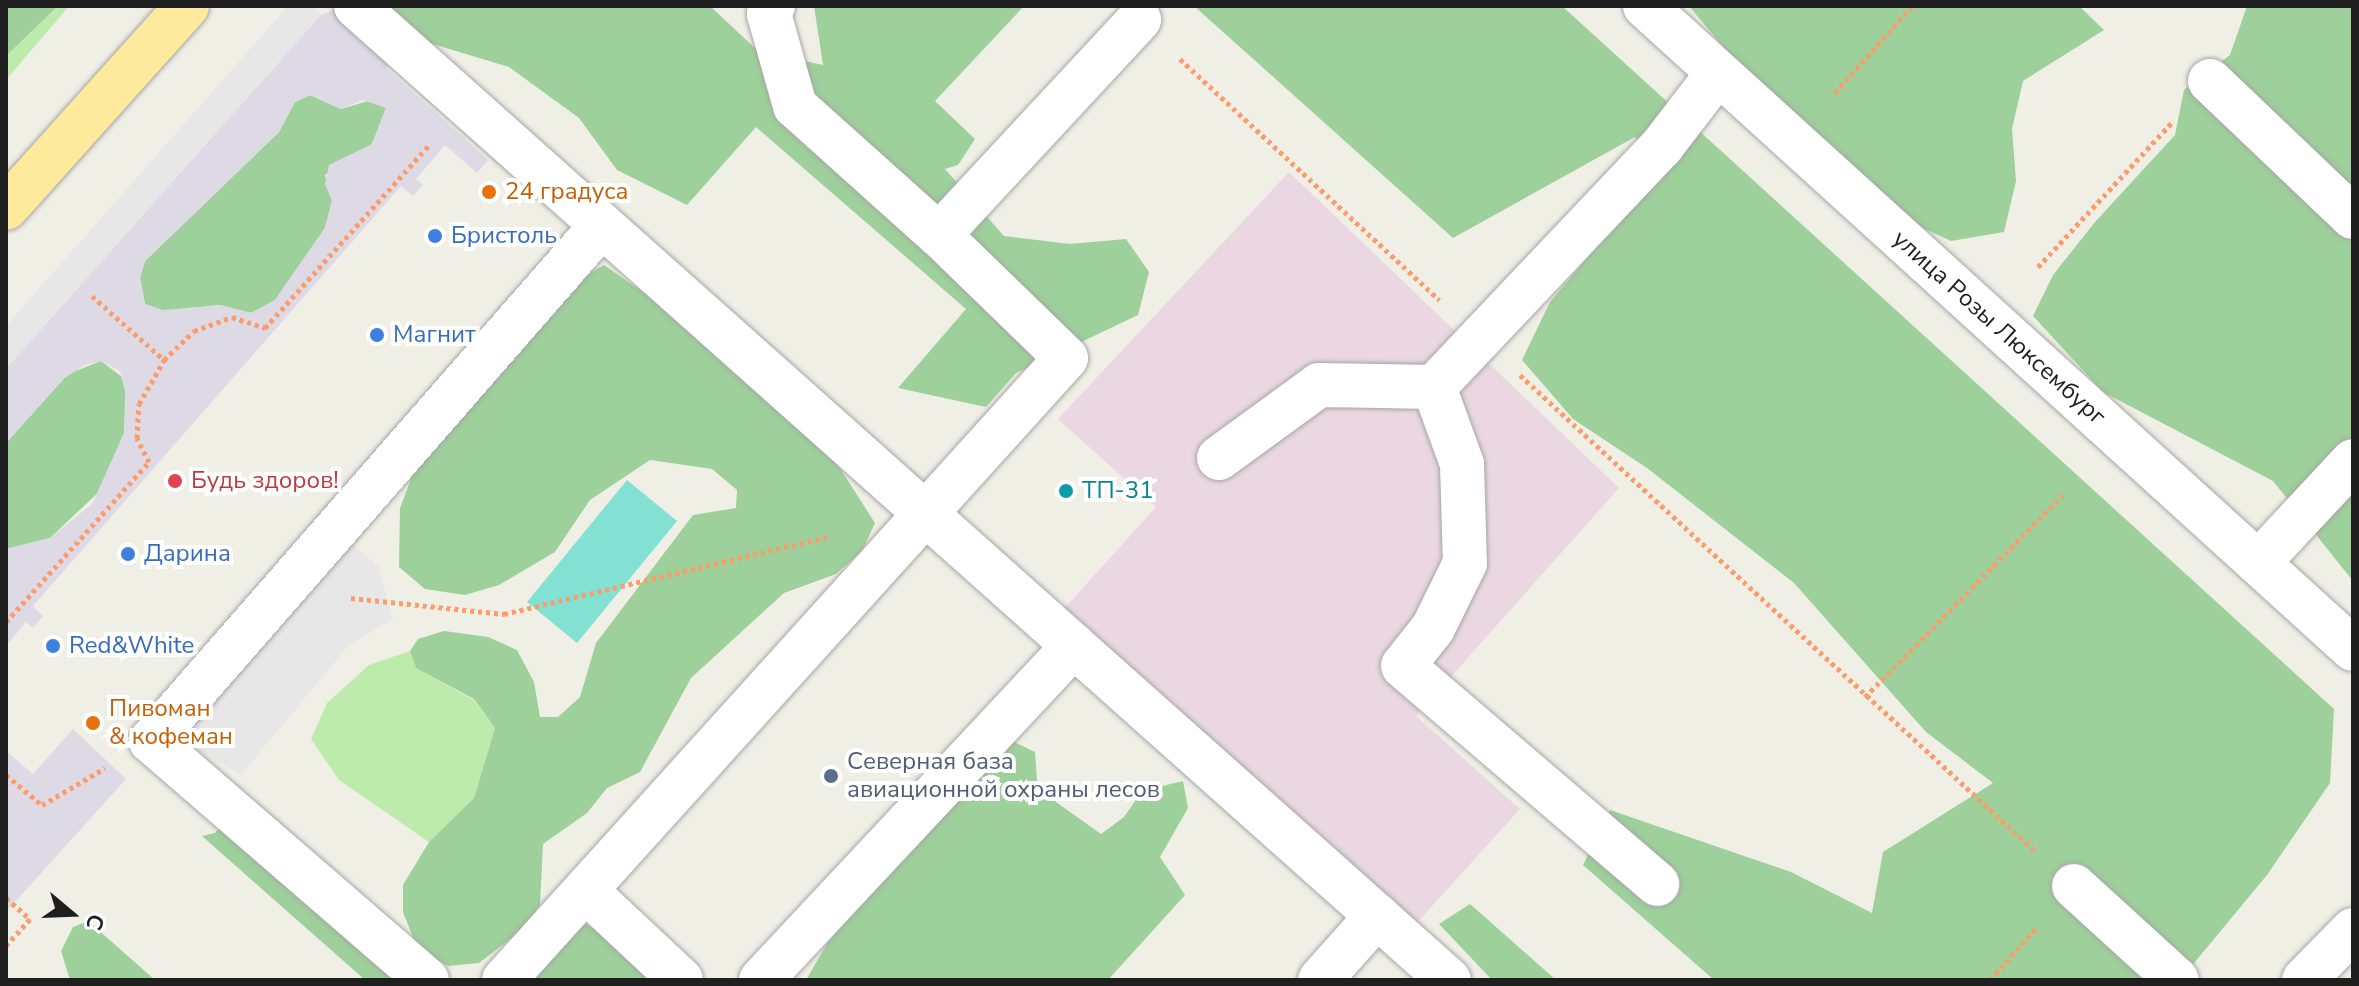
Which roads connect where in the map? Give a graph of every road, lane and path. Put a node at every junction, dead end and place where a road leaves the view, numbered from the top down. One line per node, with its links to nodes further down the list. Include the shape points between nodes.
1 (187, 6): 11 (main road)
2 (356, 6): 10 (street)
3 (773, 6): 14 (street, via 769,14 795,106)
4 (1912, 6): 9 (path)
5 (1654, 9): 7 (street, улица Розы Люксембург)
6 (1139, 20): 14 (street); 17 (path)
7 (1718, 73): 17 (street, via 1662,146); 25 (street, улица Розы Люксембург)
8 (2210, 81): 12 (street); 15 (path)
9 (1835, 93)
10 (464, 106): 13 (street); 18 (path, via 265,328 232,317 194,331)
11 (6, 208)
12 (2353, 217)
13 (602, 225): 23 (street); 26 (street)
14 (939, 235): 23 (street, via 1066,358)
15 (2038, 267)
16 (92, 296): 18 (path)
17 (1479, 337): 19 (street); 30 (path)
18 (164, 360): 27 (path, via 139,404 137,438 149,462)
19 (1434, 387): 20 (street, via 1319,385); 33 (street, via 1462,464 1465,563 1433,628 1403,666)
20 (1219, 458)
21 (2353, 461): 25 (street)
22 (2063, 495): 30 (path)
23 (926, 514): 28 (street); 35 (street)
24 (836, 535): 26 (path, via 504,614 364,601)
25 (2258, 563): 29 (street, улица Розы Люксембург)
26 (287, 584): 31 (street)
27 (6, 622)
28 (1074, 645): 37 (street); 43 (street)
29 (2353, 649)
30 (1865, 697): 34 (path)
31 (151, 741): 32 (path, via 42,805); 40 (street)
32 (6, 775)
33 (1657, 884)
34 (2074, 886): 46 (path); 47 (street)
35 (586, 891): 41 (street); 42 (street)
36 (6, 898): 39 (path, via 30,919)
37 (1377, 916): 44 (street); 45 (street)
38 (2353, 930): 48 (street)
39 (6, 946)
40 (427, 980)
41 (504, 980)
42 (681, 980)
43 (761, 980)
44 (1320, 980)
45 (1449, 980)
46 (1990, 980)
47 (2177, 980)
48 (2304, 980)

